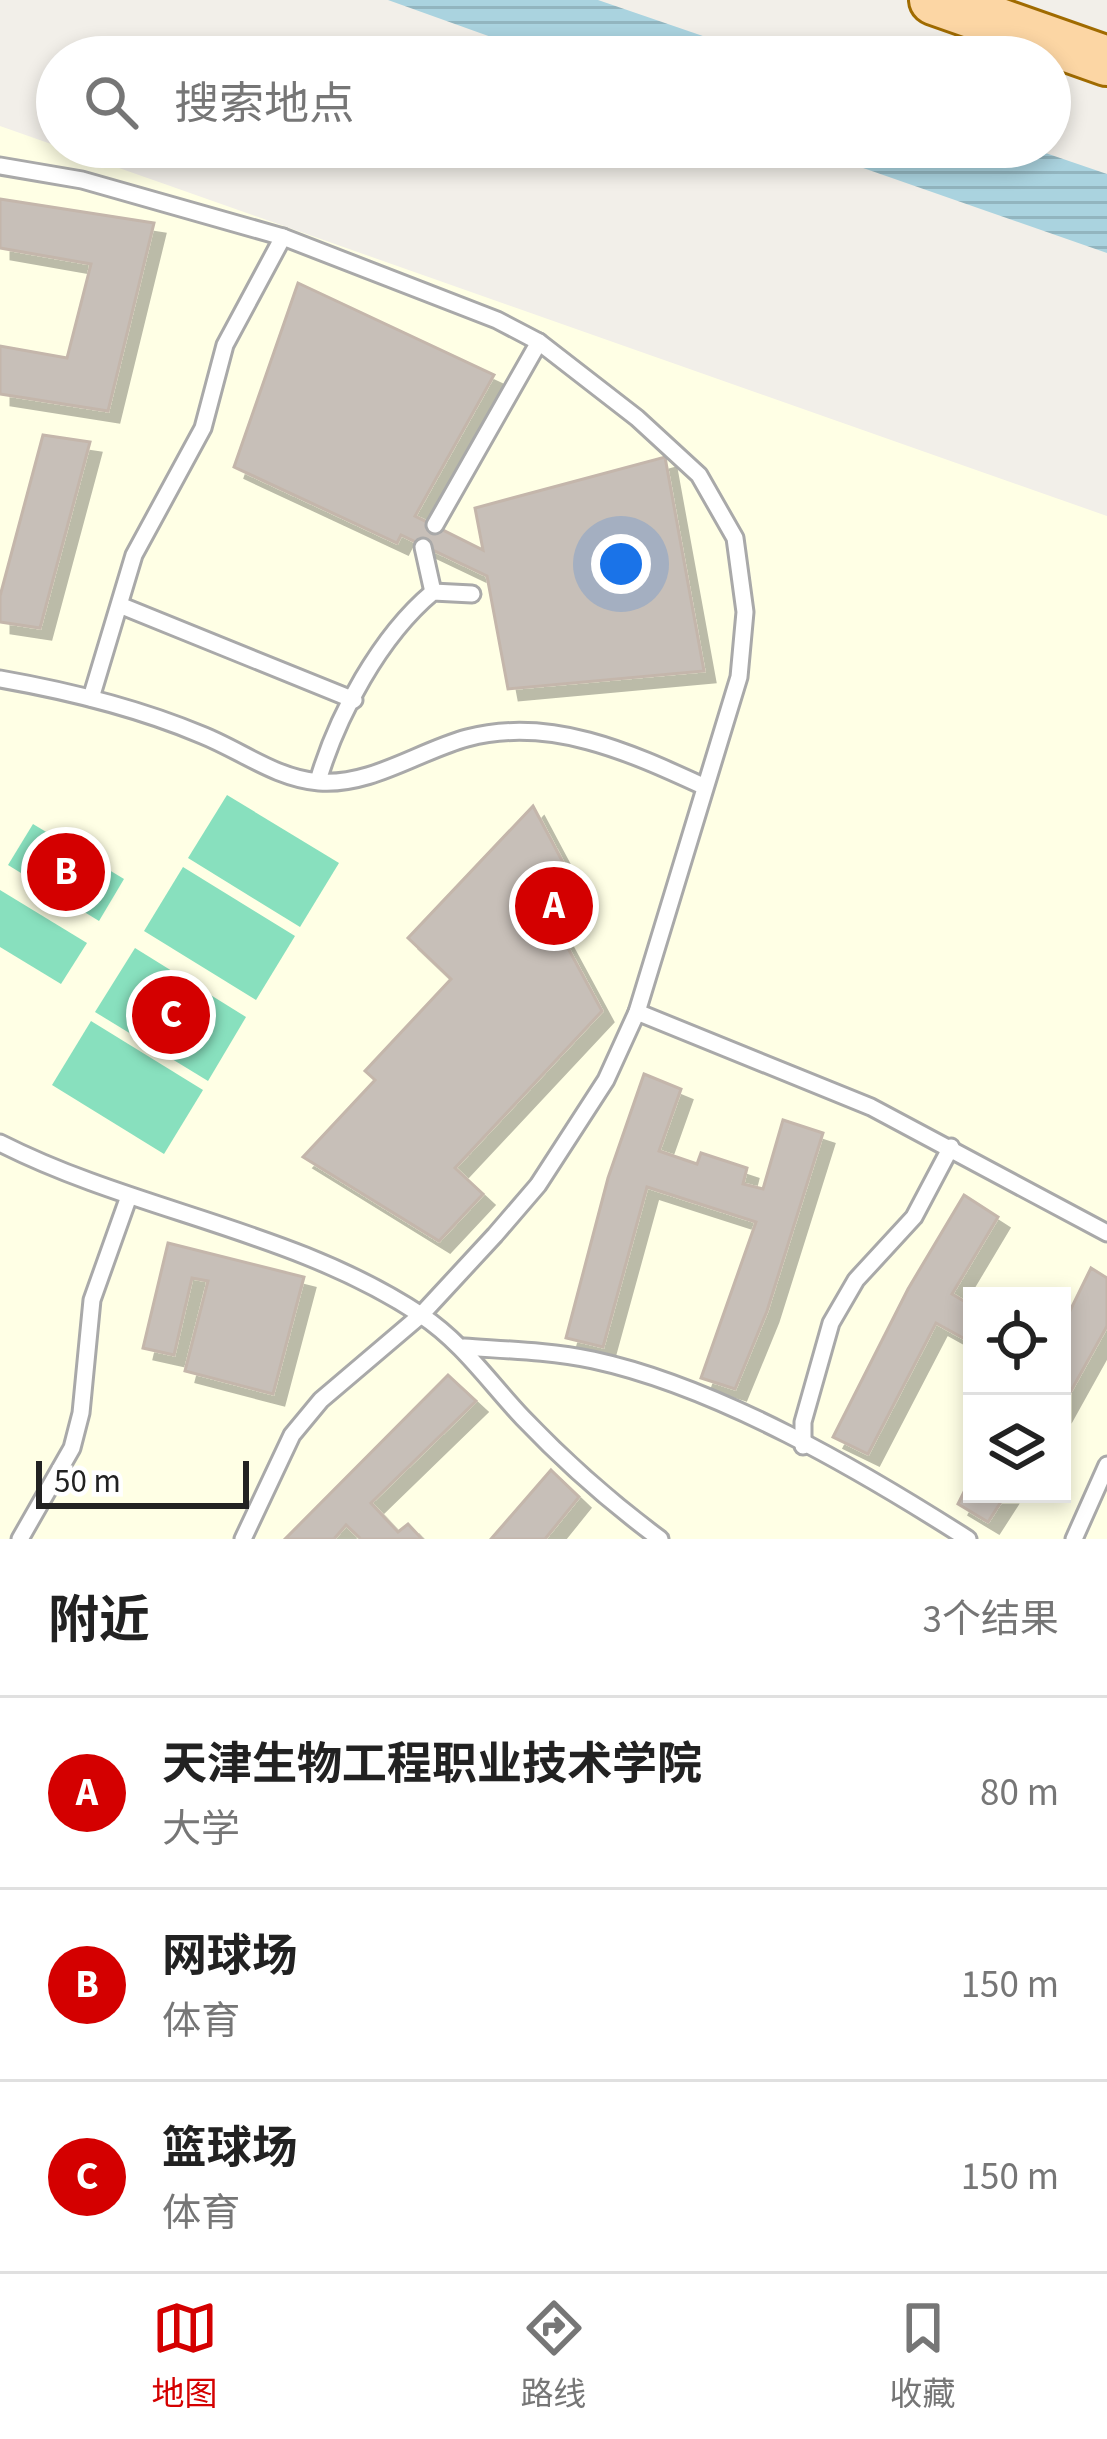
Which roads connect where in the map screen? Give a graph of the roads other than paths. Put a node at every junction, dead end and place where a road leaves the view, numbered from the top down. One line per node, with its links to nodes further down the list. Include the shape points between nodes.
1 (934, 0): 2 (main road)
2 (1036, 36)
3 (1071, 48): 4 (main road)
4 (1107, 61)
5 (0, 166): 6 (lane, via 82,180)
6 (283, 237): 7 (lane); 12 (lane, via 232,329 202,428 155,507)
7 (539, 342): 8 (lane); 17 (lane, via 699,475 735,538 745,612 740,677)
8 (435, 525)
9 (423, 547): 10 (lane)
10 (433, 592): 11 (lane); 15 (lane, via 391,638)
11 (472, 594)
12 (122, 606): 14 (lane); 15 (lane)
13 (0, 679): 14 (lane)
14 (91, 698): 16 (lane, via 201,734 283,776)
15 (354, 700): 16 (lane)
16 (318, 782): 17 (lane, via 367,776 467,738 532,729 636,755)
17 (703, 786): 18 (lane)
18 (637, 1012): 20 (lane); 23 (lane, via 606,1080 538,1185)
19 (0, 1143): 21 (lane)
20 (951, 1147): 22 (lane); 25 (lane, via 914,1217 856,1280 831,1323)
21 (128, 1199): 23 (lane, via 301,1252); 28 (lane, via 92,1300 72,1448)
22 (1107, 1234)
23 (421, 1315): 24 (lane); 29 (lane, via 292,1435)
24 (464, 1347): 25 (lane, via 598,1361); 27 (lane, via 566,1464)
25 (803, 1446): 30 (lane)
26 (1107, 1465): 31 (lane)
27 (657, 1538)
28 (20, 1539)
29 (243, 1539)
30 (968, 1539)
31 (1074, 1539)

